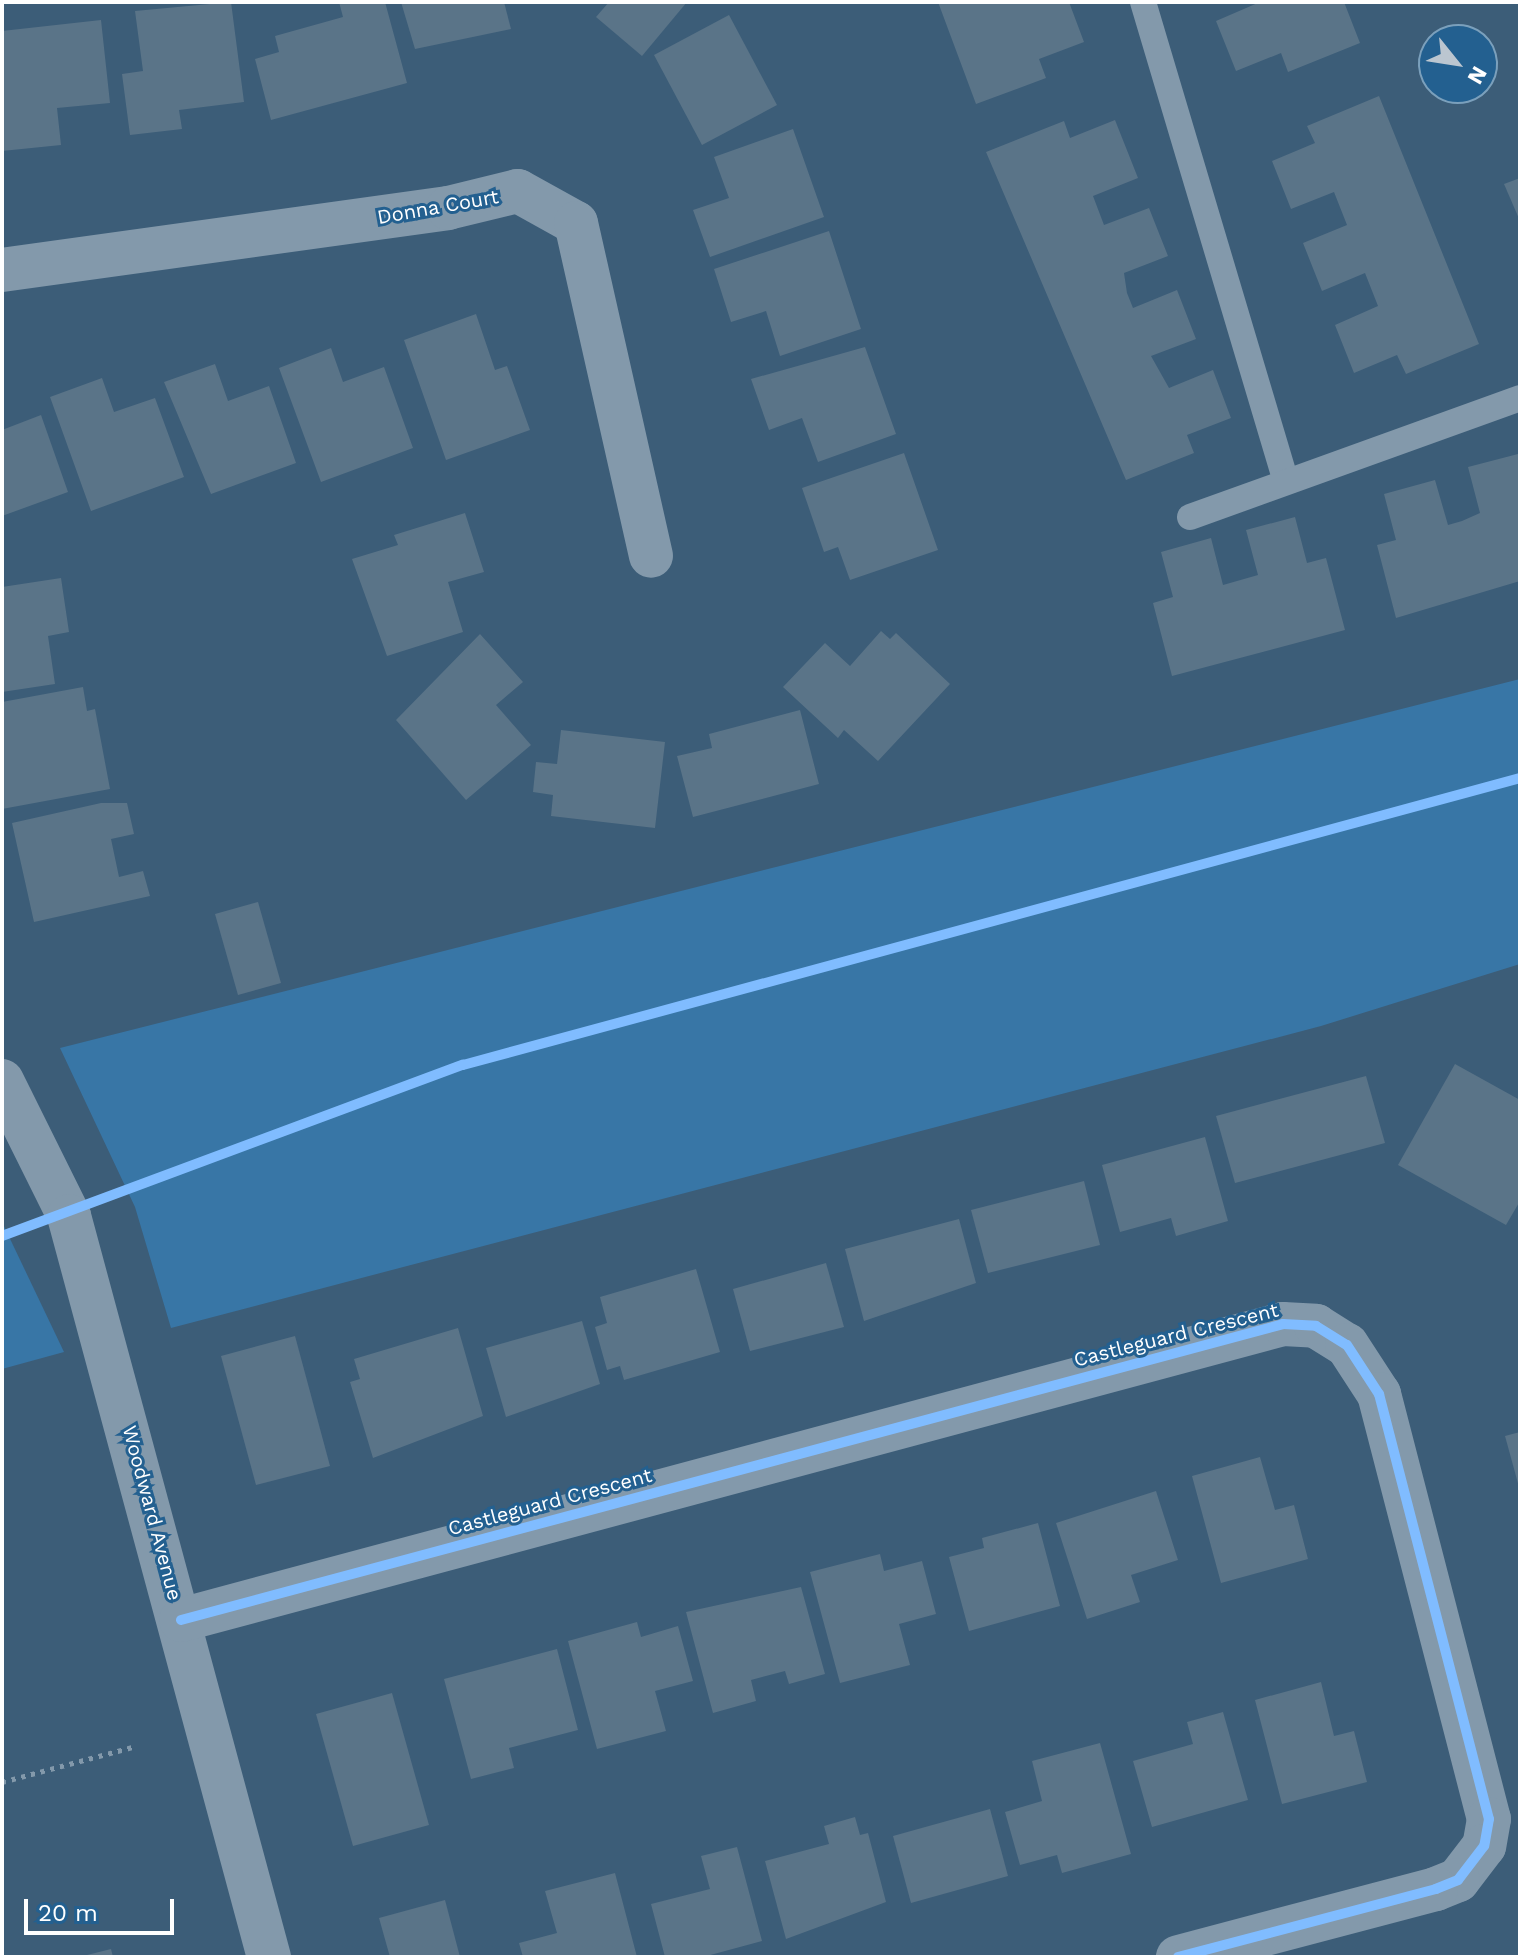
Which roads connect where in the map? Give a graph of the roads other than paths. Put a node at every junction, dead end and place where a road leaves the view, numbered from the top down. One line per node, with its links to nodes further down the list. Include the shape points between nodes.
1 (1143, 2): 4 (lane)
2 (2, 270): 6 (street, Donna Court, via 448,208 518,191 576,223)
3 (1520, 398): 4 (lane)
4 (1285, 479): 5 (lane)
5 (1190, 517)
6 (651, 556)
7 (2, 1081): 8 (street, Woodward Avenue, via 69,1216)
8 (181, 1620): 9 (street, Woodward Avenue); 10 (street, Castleguard Crescent, via 1283,1324 1316,1326 1347,1345 1379,1394 1489,1819 1484,1846 1458,1880 1436,1889)
9 (269, 1957)
10 (1178, 1957)

